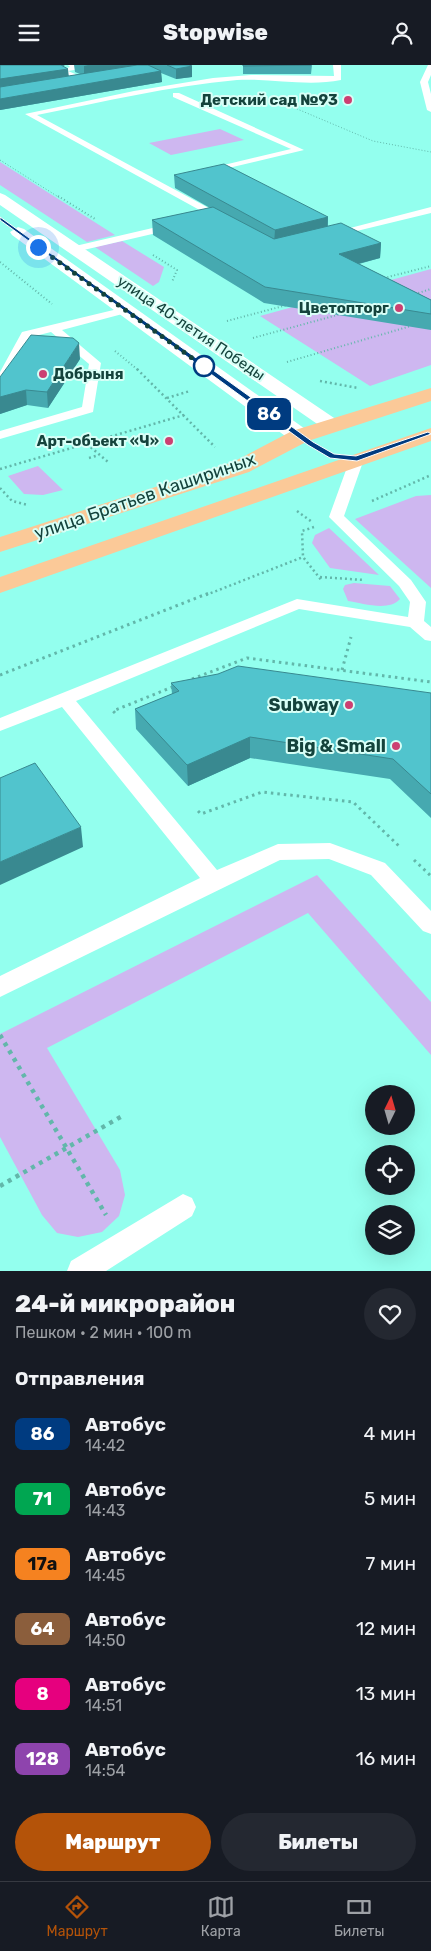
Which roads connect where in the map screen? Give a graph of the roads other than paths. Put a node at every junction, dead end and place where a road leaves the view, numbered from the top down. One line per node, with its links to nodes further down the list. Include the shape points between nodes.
1 (72, 65): 8 (lane, via 77,67 61,71)
2 (338, 65): 5 (lane, via 338,78 323,80)
3 (431, 66): 11 (lane, via 424,82)
4 (230, 74): 5 (lane)
5 (240, 77): 10 (lane)
6 (164, 78): 10 (lane)
7 (92, 79): 8 (lane)
8 (82, 81): 9 (lane)
9 (65, 83)
10 (178, 90): 12 (lane, via 300,150); 15 (lane, via 29,114 161,182)
11 (431, 110)
12 (195, 174)
13 (0, 198): 19 (street, улица 40-летия Победы)
14 (431, 210): 18 (lane)
15 (216, 216): 17 (lane); 19 (lane)
16 (7, 224): 20 (street, улица 40-летия Победы)
17 (233, 225)
18 (320, 237)
19 (75, 249): 24 (street, улица 40-летия Победы)
20 (126, 310): 21 (lane); 27 (street, улица 40-летия Победы)
21 (54, 329): 22 (lane, via 26,335); 26 (lane, via 95,363 88,409)
22 (0, 384)
23 (431, 394): 24 (main road, улица Братьев Кашириных)
24 (333, 426): 27 (main road, улица Братьев Кашириных); 28 (main road, улица 40-летия Победы, via 358,447)
25 (431, 434): 28 (main road, улица Братьев Кашириных)
26 (0, 435)
27 (300, 436): 28 (main road, улица 40-летия Победы, via 332,456); 29 (main road, улица Братьев Кашириных, via 241,467)
28 (357, 459): 30 (main road, улица Братьев Кашириных); 31 (lane, via 336,517 405,583 418,602)
29 (0, 545)
30 (0, 585)
31 (415, 623): 32 (lane); 33 (lane, via 297,604)
32 (431, 636)
33 (65, 699): 34 (lane); 35 (lane)
34 (0, 725)
35 (214, 881): 36 (lane, via 278,852 330,851 378,869); 37 (lane)
36 (431, 925)
37 (0, 987)
38 (183, 1207): 39 (lane)
39 (81, 1271)

